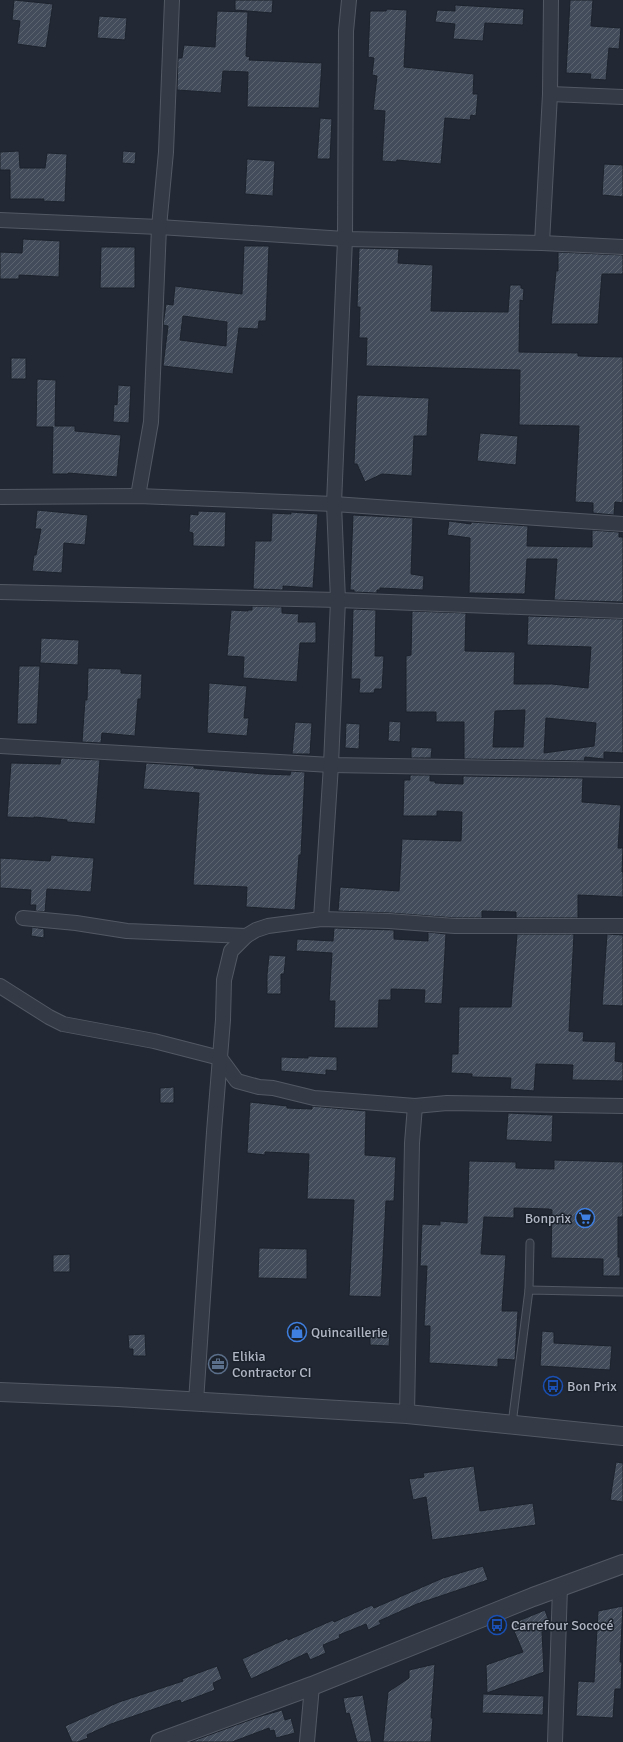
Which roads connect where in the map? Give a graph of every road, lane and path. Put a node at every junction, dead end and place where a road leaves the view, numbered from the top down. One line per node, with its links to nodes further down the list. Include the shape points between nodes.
1 (172, 0): 7 (street, via 166,152)
2 (349, 0): 8 (street, via 346,31)
3 (551, 0): 4 (street)
4 (550, 94): 5 (street); 9 (street)
5 (623, 97)
6 (0, 220): 7 (street)
7 (159, 227): 8 (street); 11 (street, via 151,422)
8 (345, 240): 9 (street); 13 (street)
9 (542, 243): 10 (street)
10 (623, 247)
11 (138, 496): 12 (street); 13 (street)
12 (0, 497)
13 (334, 504): 14 (street); 16 (street)
14 (623, 524)
15 (0, 592): 16 (street)
16 (338, 600): 17 (street); 19 (street)
17 (623, 612)
18 (0, 746): 19 (street)
19 (331, 765): 20 (street); 22 (street)
20 (623, 770)
21 (23, 918): 24 (street, via 128,931)
22 (321, 919): 23 (street, via 455,926); 24 (street, via 268,926)
23 (623, 926)
24 (246, 936): 26 (street, via 231,951 224,980)
25 (0, 986): 26 (street, via 63,1024 154,1041)
26 (220, 1058): 27 (street, via 237,1081 259,1087 314,1098); 33 (street)
27 (415, 1106): 28 (street, via 447,1103); 34 (street, via 412,1143)
28 (623, 1106)
29 (530, 1243): 30 (lane)
30 (529, 1290): 31 (lane); 35 (lane)
31 (623, 1292)
32 (0, 1392): 33 (street)
33 (196, 1402): 34 (street)
34 (407, 1414): 35 (street)
35 (512, 1425): 36 (street)
36 (623, 1436)
37 (623, 1564): 38 (street)
38 (560, 1587): 39 (street); 42 (street)
39 (312, 1686): 40 (street); 41 (street)
40 (160, 1742)
41 (307, 1742)
42 (556, 1742)

